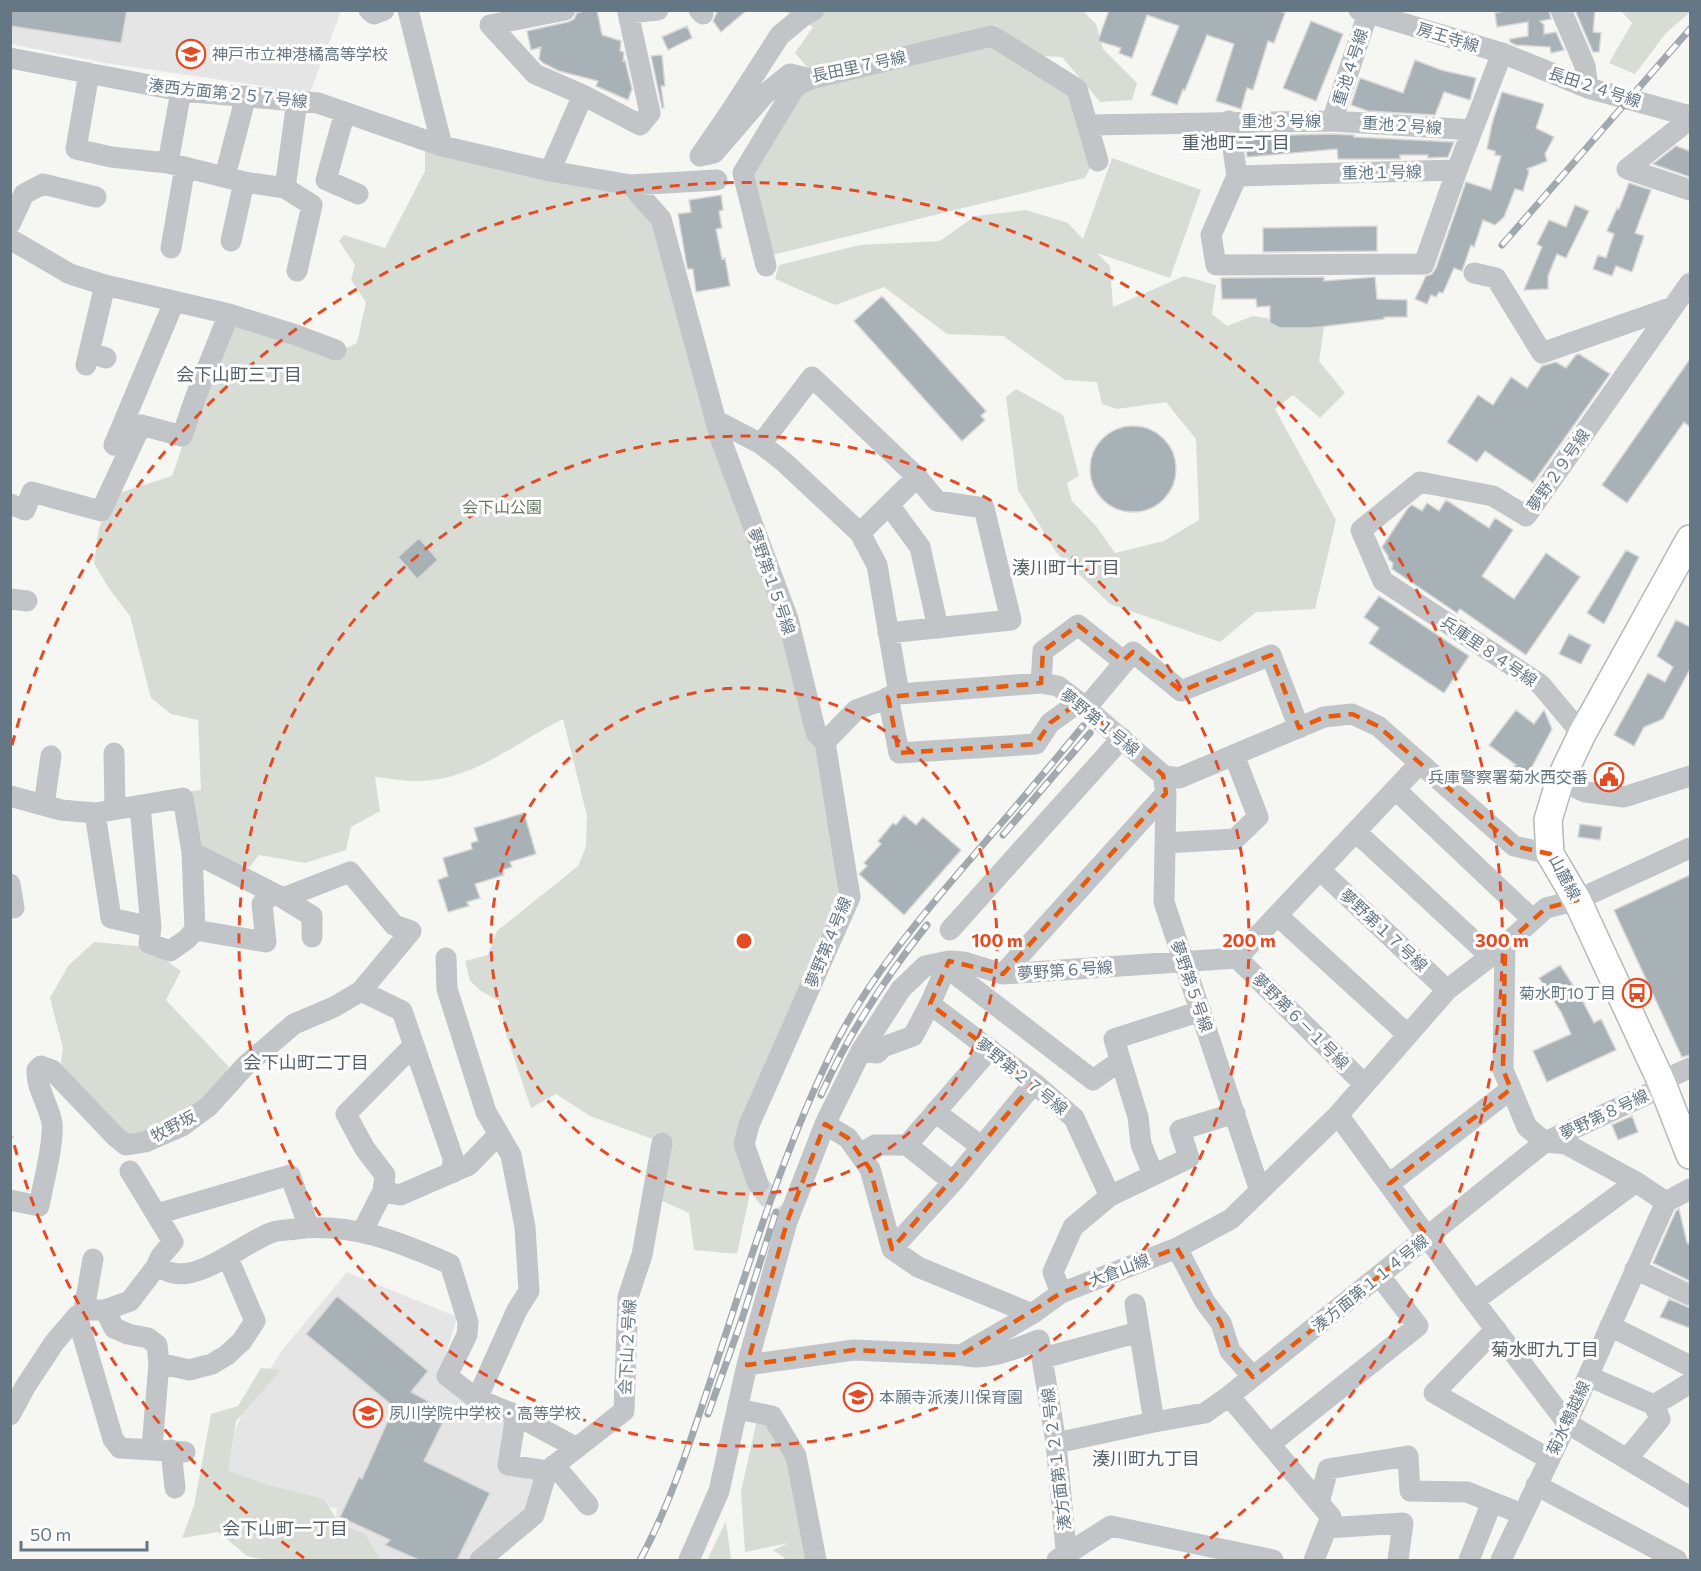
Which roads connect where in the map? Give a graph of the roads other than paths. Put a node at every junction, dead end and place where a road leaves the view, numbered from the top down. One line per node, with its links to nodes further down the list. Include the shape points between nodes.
1 (369, 10): 2 (street, via 374,14)
2 (384, 10)
3 (408, 10): 26 (street)
4 (565, 10): 15 (street, via 490,25 534,74)
5 (658, 10): 15 (street, via 628,13 650,113 640,125)
6 (814, 10): 20 (street, via 780,35)
7 (1561, 10): 13 (street, via 1585,66)
8 (1364, 12): 9 (street, 房王寺線); 21 (street, 重池４号線)
9 (1502, 53): 13 (street, 長田２４号線); 24 (street)
10 (10, 58): 11 (street, 湊西方面第２５７号線)
11 (89, 73): 14 (street, 湊西方面第２５７号線); 28 (street, via 76,149)
12 (810, 79): 20 (street, 長田里７号線, via 790,74); 23 (street, 長田里７号線, via 992,36 1077,89); 25 (street, via 795,87)
13 (1588, 88): 19 (street, 長田２４号線)
14 (181, 90): 16 (street, 湊西方面第２５７号線); 28 (street)
15 (583, 95): 30 (street)
16 (246, 96): 17 (street, 湊西方面第２５７号線); 32 (street)
17 (297, 101): 18 (street, 湊西方面第２５７号線); 35 (street)
18 (345, 112): 26 (street, 湊西方面第２５７号線); 37 (street, via 326,180)
19 (1690, 117): 36 (street, via 1627,169)
20 (735, 119): 25 (street)
21 (1332, 121): 22 (street, 重池３号線); 24 (street, 重池２号線)
22 (1229, 122): 23 (street, 重池３号線); 31 (street)
23 (1088, 125): 27 (street, 長田里７号線)
24 (1472, 130): 29 (street)
25 (760, 145): 43 (street, via 743,173)
26 (442, 146): 30 (street, 湊西方面第２５７号線)
27 (1098, 161)
28 (177, 165): 32 (street); 42 (street)
29 (1457, 170): 31 (street, 重池１号線); 31 (street, via 1424,264 1216,265 1211,235)
30 (550, 171): 34 (street, 湊西方面第２５７号線)
31 (1237, 176)
32 (235, 179): 35 (street); 41 (street)
33 (717, 180): 34 (street, 湊西方面第２５７号線)
34 (631, 185): 53 (street, 夢野第１５号線, via 661,219)
35 (285, 188): 44 (street, via 312,205)
36 (1690, 190)
37 (358, 194)
38 (96, 197): 39 (street, via 43,184 24,194)
39 (10, 224)
40 (10, 239): 47 (street, via 70,274)
41 (231, 241)
42 (171, 248)
43 (766, 266)
44 (297, 271)
45 (1474, 273): 49 (street, via 1496,278 1542,353)
46 (1690, 283): 49 (street, 夢野２９号線)
47 (105, 285): 48 (street); 52 (street)
48 (174, 302): 50 (street); 55 (street)
49 (1673, 307): 62 (street, 夢野２９号線, via 1526,516 1493,496 1420,482 1361,530)
50 (229, 314): 51 (street); 57 (street, via 182,436 141,425 101,511 32,492 25,510)
51 (336, 350)
52 (94, 358)
53 (714, 420): 54 (street); 72 (street, 夢野第１５号線, via 788,620 816,734)
54 (761, 444): 56 (street, via 812,376); 59 (street)
55 (114, 445)
56 (917, 477): 58 (street); 63 (street, via 937,501 984,508 1011,620)
57 (10, 504)
58 (889, 505): 59 (street); 63 (street, via 920,547)
59 (860, 533): 64 (street, via 877,565)
60 (1690, 539): 61 (main road, 山麓線)
61 (1683, 570): 70 (main road, 山麓線)
62 (1383, 581): 70 (street, 兵庫里８４号線, via 1540,684)
63 (938, 628): 64 (street)
64 (888, 633): 67 (street)
65 (1124, 661): 66 (street, via 1078,625 1043,651); 68 (street); 69 (street, via 1133,652 1181,691 1271,655)
66 (1041, 683): 67 (street, 夢野第１号線); 68 (street, 夢野第１号線, via 1058,686)
67 (893, 695): 68 (street, via 899,753 1036,744 1050,723); 72 (street, via 856,710)
68 (1082, 705): 71 (street, 夢野第１号線)
69 (1299, 728): 74 (street); 76 (street, via 1324,717 1352,714 1378,726)
70 (1582, 734): 78 (main road, 山麓線)
71 (1122, 738): 79 (street, 夢野第１号線); 99 (street)
72 (825, 742): 137 (street, 夢野第４号線, via 850,897 749,1125 744,1144)
73 (114, 753): 84 (street)
74 (1234, 755): 79 (street); 86 (street, via 1258,817 1235,839)
75 (51, 756): 82 (street)
76 (1420, 763): 80 (street); 89 (street, via 1514,846)
77 (1690, 776): 78 (street, via 1624,797 1585,792)
78 (1560, 780): 89 (main road, 山麓線, via 1548,820)
79 (1165, 784): 86 (street, 夢野第５号線); 106 (street)
80 (1396, 790): 85 (street); 96 (street)
81 (10, 796): 82 (street)
82 (44, 805): 84 (street, via 61,810)
83 (140, 806): 84 (street); 88 (street, via 183,798); 97 (street)
84 (105, 811): 97 (street, via 111,918)
85 (1356, 832): 90 (street); 101 (street)
86 (1165, 843): 104 (street, 夢野第５号線, via 1164,902)
87 (1690, 848): 93 (street, 大倉山線)
88 (192, 852): 92 (street); 98 (street)
89 (1550, 854): 93 (main road, 山麓線)
90 (1320, 870): 95 (street); 107 (street, 夢野第１７号線)
91 (10, 884): 94 (street)
92 (278, 896): 98 (street, via 262,904 266,942); 100 (street, via 312,916); 108 (street, 牧野坂, via 350,872 394,926 411,931)
93 (1577, 900): 96 (street, 大倉山線, via 1546,908); 119 (main road, 山麓線)
94 (14, 908)
95 (1278, 916): 103 (street); 111 (street)
96 (1533, 920): 101 (street, 大倉山線)
97 (151, 927): 98 (street, via 149,944 170,951)
98 (195, 930)
99 (950, 930)
100 (312, 937)
101 (1498, 951): 107 (street, 大倉山線); 120 (street, via 1503,1070)
102 (446, 958): 125 (street, via 447,990 486,1112)
103 (1237, 958): 104 (street, 夢野第６号線); 118 (street, 夢野第６－１号線)
104 (1184, 962): 106 (street, 夢野第６号線); 110 (street, 夢野第５号線)
105 (947, 964): 106 (street, 夢野第６号線, via 964,962); 109 (street); 114 (street, 夢野第６号線, via 925,966 901,989); 115 (street, via 1093,1080)
106 (1003, 974)
107 (1448, 990): 111 (street, 大倉山線)
108 (361, 991): 112 (street, via 402,1011); 143 (street, 牧野坂, via 294,1024 245,1066 209,1106 182,1126 145,1142 126,1145 52,1070 41,1066 37,1079 52,1126 39,1206)
109 (930, 1004): 113 (street, 夢野第２７号線); 114 (street, via 913,1036 877,1053)
110 (1201, 1011): 115 (street, via 1114,1039); 122 (street, 夢野第５号線)
111 (1407, 1034): 118 (street, 大倉山線)
112 (414, 1045): 133 (street, via 453,1158); 140 (street, via 346,1114 385,1175)
113 (990, 1048): 117 (street, 夢野第２７号線); 121 (street)
114 (861, 1051): 124 (street, 夢野第６号線)
115 (1120, 1061): 134 (street, via 1138,1117 1141,1144)
116 (1690, 1068): 119 (street, 夢野第８号線)
117 (1034, 1083): 129 (street); 142 (street, 夢野第２７号線, via 1074,1118)
118 (1364, 1084): 123 (street, 大倉山線)
119 (1662, 1084): 126 (street, 夢野第８号線); 131 (main road, 山麓線)
120 (1511, 1089): 126 (street, via 1527,1127); 138 (street)
121 (935, 1112): 128 (street); 129 (street)
122 (1235, 1113): 134 (street, via 1180,1130 1189,1158); 141 (street, 夢野第５号線)
123 (1338, 1115): 138 (street); 141 (street, 大倉山線)
124 (825, 1124): 130 (street, via 848,1138); 168 (street, 夢野第６号線, via 787,1222)
125 (499, 1134): 133 (street, via 469,1165); 174 (street, via 511,1155 525,1227 529,1290)
126 (1545, 1142): 136 (street, via 1566,1144); 148 (street, 湊方面第１１４号線)
127 (662, 1143): 183 (street, 会下山２号線, via 642,1256 628,1297 624,1411)
128 (907, 1145): 130 (street, via 875,1145); 135 (street)
129 (982, 1147): 135 (street)
130 (861, 1153): 150 (street, via 870,1169)
131 (1690, 1155)
132 (130, 1171): 145 (street)
133 (452, 1173): 140 (street, via 400,1195)
134 (1153, 1174): 142 (street)
135 (953, 1182): 150 (street)
136 (1636, 1182): 144 (street); 158 (street)
137 (758, 1184)
138 (1389, 1184): 148 (street)
139 (1690, 1189): 144 (street)
140 (382, 1191): 147 (street)
141 (1260, 1191): 149 (street, 大倉山線, via 1231,1219)
142 (1110, 1197): 156 (street, via 1073,1227 1053,1272)
143 (10, 1200)
144 (1666, 1202): 154 (street, 菊水鵯越線)
145 (157, 1214): 146 (street, via 290,1175); 153 (street, via 173,1242)
146 (309, 1227): 147 (street); 151 (street, via 274,1232)
147 (362, 1232): 174 (street, via 450,1264 468,1322 467,1335 447,1376)
148 (1428, 1237): 155 (street, 湊方面第１１４号線); 158 (street)
149 (1177, 1248): 156 (street, 大倉山線); 171 (street, via 1205,1302 1221,1323 1230,1351)
150 (892, 1249): 161 (street, via 918,1267)
151 (228, 1258): 153 (street, via 193,1271 174,1273); 167 (street, via 255,1321 242,1341 212,1364 189,1370)
152 (93, 1259): 160 (street, via 85,1304)
153 (156, 1266): 160 (street, via 130,1301)
154 (1635, 1269): 157 (street); 162 (street, 菊水鵯越線)
155 (1379, 1275): 171 (street, 湊方面第１１４号線); 182 (street, via 1418,1326)
156 (1061, 1293): 161 (street, 大倉山線)
157 (1690, 1295)
158 (1474, 1301): 163 (street)
159 (1134, 1304): 164 (street)
160 (89, 1312): 167 (street, via 114,1328 148,1338 157,1346); 177 (street, via 54,1344); 184 (street, via 113,1439 120,1448)
161 (1032, 1314): 165 (street, 大倉山線)
162 (1610, 1326): 169 (street); 170 (street, 菊水鵯越線)
163 (1496, 1329): 180 (street); 186 (street, via 1434,1393)
164 (1139, 1332): 166 (street); 179 (street)
165 (961, 1355): 166 (street, via 974,1359 1039,1341); 168 (street, via 854,1350)
166 (1043, 1358): 181 (street, 湊方面第１２２号線)
167 (159, 1363): 184 (street)
168 (747, 1365): 176 (street)
169 (1690, 1366)
170 (1588, 1376): 175 (street); 180 (street, 菊水鵯越線)
171 (1252, 1377): 173 (street, 湊方面第１１４号線)
172 (1690, 1383): 175 (street)
173 (1229, 1396): 179 (street, 湊方面第１１４号線, via 1205,1413); 182 (street)
174 (477, 1399): 178 (street)
175 (1653, 1406): 185 (street, via 1659,1419)
176 (738, 1408): 200 (street, via 719,1491); 201 (street, via 772,1416 796,1456)
177 (10, 1415)
178 (516, 1415): 183 (street); 187 (street, via 508,1465)
179 (1154, 1422): 181 (street, 湊方面第１１４号線)
180 (1567, 1423): 185 (street); 186 (street, 菊水鵯越線)
181 (1056, 1443): 198 (street, 湊方面第１２２号線)
182 (1270, 1444): 192 (street)
183 (577, 1448): 187 (street, 会下山２号線)
184 (169, 1450): 189 (street)
185 (1627, 1459): 190 (street)
186 (1549, 1460): 188 (street, 菊水鵯越線)
187 (551, 1468): 193 (street); 199 (street, via 534,1515)
188 (1536, 1485): 194 (street, 菊水鵯越線); 207 (street)
189 (175, 1488)
190 (1690, 1497)
191 (1492, 1502): 192 (street, via 1467,1492 1410,1491 1408,1456 1328,1469); 194 (street); 205 (street)
192 (1319, 1503): 195 (street, via 1331,1517)
193 (588, 1504)
194 (1522, 1514): 206 (street, 菊水鵯越線)
195 (1327, 1528): 203 (street); 204 (street, via 1403,1523)
196 (1200, 1553): 197 (street); 198 (street, via 1111,1526)
197 (1246, 1558): 202 (street)
198 (1064, 1559)
199 (480, 1560)
200 (689, 1560)
201 (816, 1560)
202 (1273, 1560)
203 (1314, 1560)
204 (1398, 1560)
205 (1468, 1560)
206 (1501, 1560)
207 (1677, 1560)

